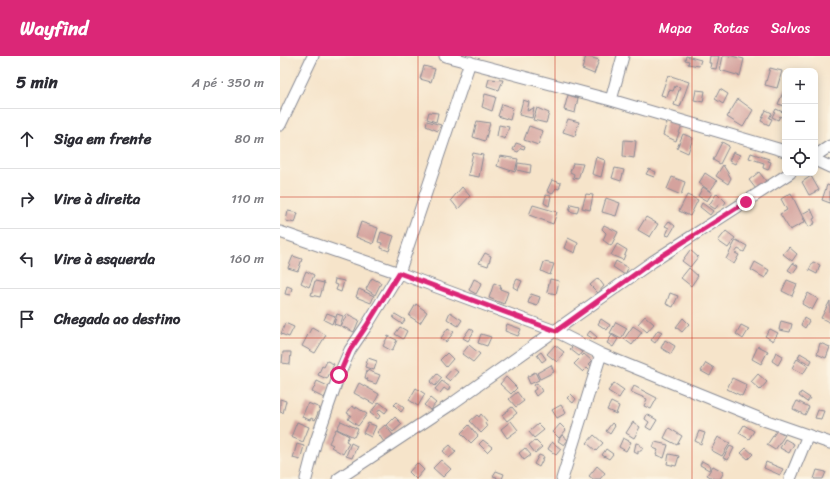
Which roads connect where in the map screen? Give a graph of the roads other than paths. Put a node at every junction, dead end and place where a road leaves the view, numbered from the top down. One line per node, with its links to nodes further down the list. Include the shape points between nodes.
1 (313, 56): 6 (street)
2 (445, 56): 4 (street)
3 (623, 56): 5 (street)
4 (466, 60): 5 (street); 14 (street)
5 (610, 100): 8 (street)
6 (280, 125)
7 (830, 146): 9 (street)
8 (782, 150)
9 (818, 154)
10 (818, 161): 11 (street)
11 (830, 167)
12 (785, 176): 15 (street, via 652,262)
13 (280, 232): 14 (street)
14 (399, 273): 15 (street); 19 (street, via 350,350 316,441)
15 (556, 331): 16 (street); 20 (street)
16 (601, 354): 17 (street, via 761,419); 21 (street)
17 (808, 435): 18 (street); 22 (street)
18 (830, 442)
19 (306, 479)
20 (338, 479)
21 (562, 479)
22 (790, 479)

